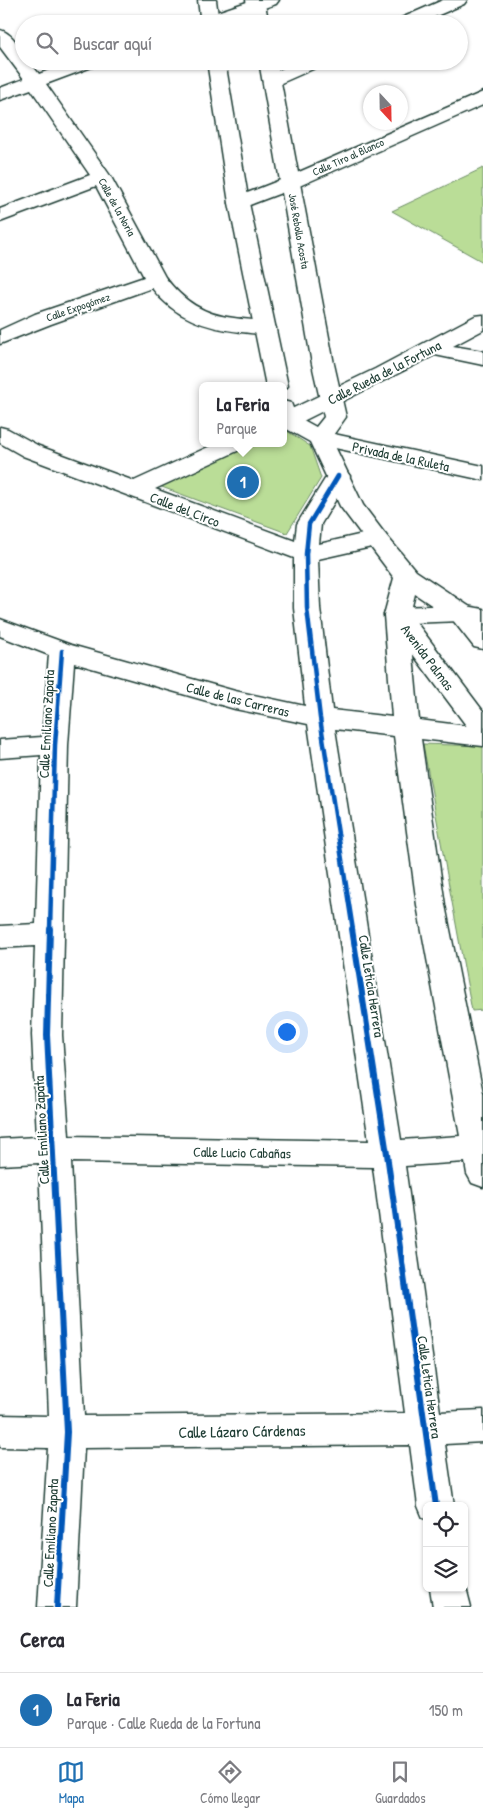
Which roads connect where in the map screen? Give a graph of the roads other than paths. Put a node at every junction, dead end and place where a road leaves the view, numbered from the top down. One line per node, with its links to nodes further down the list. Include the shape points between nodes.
1 (206, 0): 4 (street)
2 (458, 0): 7 (street)
3 (260, 2): 5 (street); 6 (street)
4 (206, 15)
5 (227, 15)
6 (260, 15)
7 (424, 15)
8 (0, 35): 9 (street, Calle de la Noria)
9 (15, 55)
10 (27, 70): 14 (street, Calle de la Noria)
11 (66, 70): 14 (street)
12 (217, 70): 19 (street)
13 (270, 71): 18 (street, José Rebollo Acosta)
14 (35, 81): 15 (street); 17 (street, Calle de la Noria)
15 (0, 94)
16 (483, 98): 18 (street, Calle Tiro al Blanco)
17 (101, 177): 20 (street); 21 (street, Calle de la Noria)
18 (290, 183): 19 (street, Calle Tiro al Blanco); 28 (street, José Rebollo Acosta)
19 (239, 202): 23 (street)
20 (0, 216)
21 (156, 280): 23 (street, Calle de la Noria, via 177,304 195,316 221,324); 24 (street, Calle Expogómez, via 43,319)
22 (483, 321): 25 (street, Calle Rueda de la Fortuna)
23 (265, 328): 27 (street)
24 (0, 338)
25 (432, 348): 26 (street); 28 (street, Calle Rueda de la Fortuna)
26 (483, 358)
27 (276, 382)
28 (331, 400): 29 (street, Calle Rueda de la Fortuna); 32 (street, via 335,417)
29 (287, 416)
30 (287, 419): 32 (street)
31 (0, 434): 36 (street, Calle del Circo, via 31,451)
32 (320, 438): 34 (street, Privada de la Ruleta); 35 (street)
33 (227, 447): 36 (street)
34 (483, 473)
35 (338, 476): 37 (street, via 352,506); 38 (street, Calle Leticia Herrera, via 308,524)
36 (135, 490): 38 (street, Calle del Circo)
37 (376, 539): 38 (street); 39 (street)
38 (306, 554): 45 (street, Calle Leticia Herrera, via 307,608)
39 (407, 577): 40 (street, Avenida Palmas); 41 (street)
40 (397, 615): 41 (street); 46 (street); 47 (street, Avenida Palmas)
41 (472, 615): 43 (street)
42 (0, 627): 44 (street, Calle de las Carreras)
43 (483, 641)
44 (62, 651): 45 (street, Calle de las Carreras, via 235,700); 49 (street, Calle Emiliano Zapata)
45 (320, 718): 46 (street, Calle de las Carreras); 55 (street, Calle Leticia Herrera)
46 (406, 728): 48 (street, Calle de las Carreras); 56 (street, via 431,905)
47 (483, 730)
48 (483, 737)
49 (55, 745): 50 (street); 51 (street, Calle Emiliano Zapata)
50 (0, 749)
51 (50, 934): 52 (street); 53 (street, Calle Emiliano Zapata, via 47,1035)
52 (0, 937)
53 (54, 1149): 54 (street, Calle Lucio Cabañas); 55 (street, Calle Lucio Cabañas); 60 (street, Calle Emiliano Zapata)
54 (0, 1152)
55 (387, 1154): 56 (street, Calle Lucio Cabañas); 58 (street, Calle Leticia Herrera)
56 (481, 1157)
57 (483, 1426): 58 (street, Calle Lázaro Cárdenas)
58 (424, 1429): 60 (street, Calle Lázaro Cárdenas); 61 (street, Calle Leticia Herrera)
59 (0, 1431): 60 (street, Calle Lázaro Cárdenas)
60 (67, 1432): 63 (street, Calle Emiliano Zapata)
61 (435, 1502)
62 (450, 1592): 64 (street)
63 (57, 1607)
64 (452, 1607)

